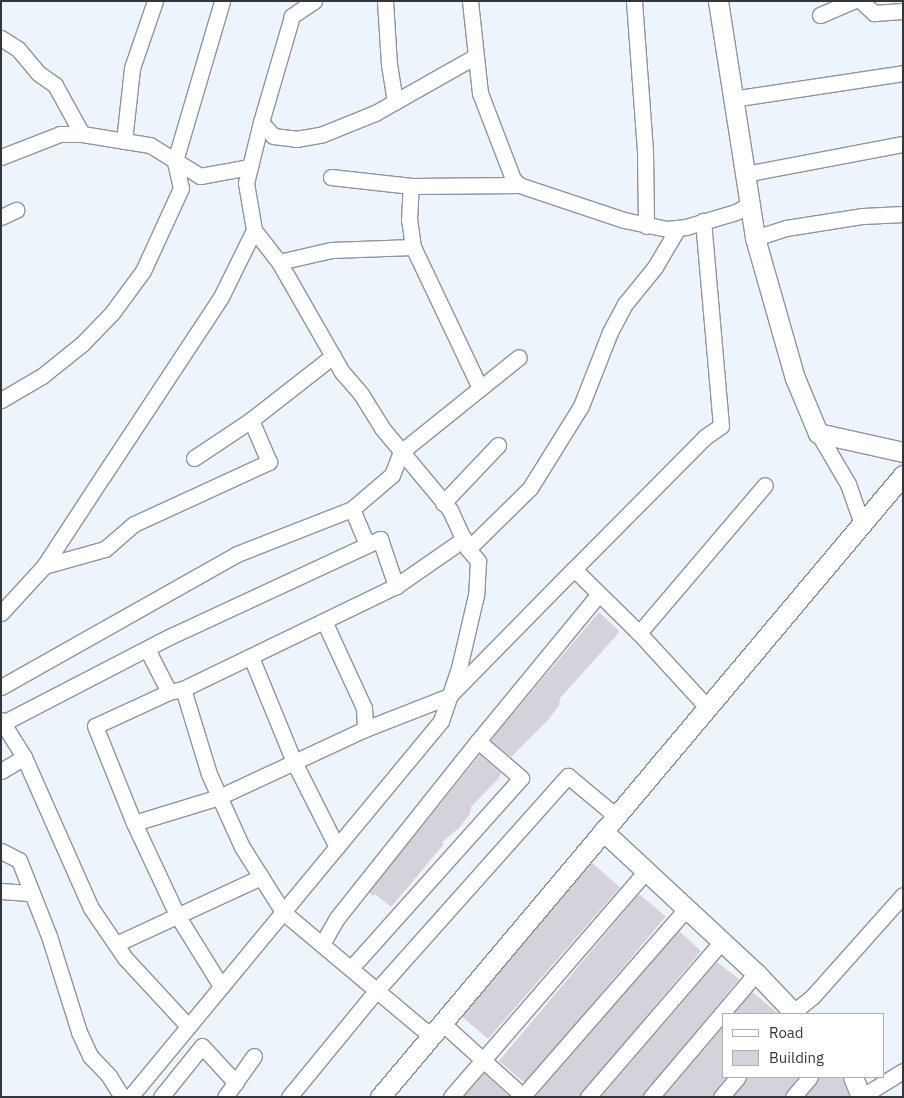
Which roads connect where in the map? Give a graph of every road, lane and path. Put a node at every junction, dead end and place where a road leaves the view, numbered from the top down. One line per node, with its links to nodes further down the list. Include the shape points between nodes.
1 (155, 1): 19 (street, via 132,68)
2 (222, 1): 22 (street)
3 (314, 1): 17 (street, via 292,16)
4 (385, 1): 16 (street, via 388,64)
5 (470, 1): 13 (street)
6 (634, 1): 33 (street, via 645,151)
7 (718, 1): 15 (street)
8 (853, 1): 11 (street)
9 (861, 1): 10 (street, via 874,13)
10 (903, 11)
11 (820, 15)
12 (1, 38): 18 (street, via 18,48 38,73 55,85)
13 (474, 57): 16 (street); 26 (street, via 480,93 513,179)
14 (903, 73): 15 (street)
15 (732, 99): 24 (street)
16 (394, 102): 17 (street, via 323,134 296,139 273,136)
17 (261, 122): 23 (street)
18 (82, 134): 19 (street); 21 (street, via 60,134)
19 (124, 141): 22 (street, via 150,145)
20 (903, 144): 24 (street)
21 (1, 157)
22 (175, 161): 23 (street, via 200,176); 42 (street, via 181,188 143,271 112,313 82,344 42,376)
23 (250, 166): 35 (street, via 246,183)
24 (745, 174): 28 (street)
25 (331, 176): 27 (street)
26 (519, 185): 27 (street); 33 (street)
27 (411, 186): 37 (street, via 409,220)
28 (750, 204): 32 (street, via 736,212); 36 (street)
29 (16, 210): 31 (street)
30 (903, 214): 36 (street, via 863,216 786,228)
31 (1, 217)
32 (703, 221): 34 (street); 57 (street, via 721,426 705,437)
33 (646, 226): 34 (street)
34 (678, 228): 55 (street, via 655,267 625,304 610,332 581,406 530,488)
35 (254, 230): 38 (street); 56 (street, via 221,297)
36 (755, 238): 44 (street, via 788,357)
37 (413, 247): 38 (street, via 331,250); 41 (street)
38 (279, 262): 39 (street)
39 (333, 356): 43 (street); 46 (street)
40 (518, 357): 41 (street)
41 (480, 388): 46 (street)
42 (1, 400)
43 (251, 420): 48 (street); 56 (street, via 269,462 134,524 105,549)
44 (818, 433): 47 (street); 53 (street, via 848,484)
45 (498, 445): 51 (street)
46 (401, 452): 51 (street); 52 (street, via 392,474)
47 (903, 452)
48 (194, 458)
49 (903, 475): 53 (street)
50 (765, 485): 62 (street)
51 (443, 503): 55 (street)
52 (352, 509): 54 (street); 65 (street, via 237,554)
53 (862, 524): 68 (street)
54 (367, 544): 58 (street, via 380,538); 63 (street)
55 (466, 544): 58 (street); 67 (street, via 478,561 476,594)
56 (44, 566): 60 (street)
57 (574, 569): 59 (street); 67 (street)
58 (396, 586): 61 (street)
59 (598, 595): 62 (street); 71 (street)
60 (1, 613)
61 (324, 622): 64 (street); 70 (street, via 364,708)
62 (639, 634): 68 (street)
63 (146, 649): 66 (street); 69 (street)
64 (251, 657): 66 (street); 73 (street)
65 (1, 688)
66 (176, 691): 75 (street); 77 (street, via 96,726)
67 (449, 696): 70 (street); 79 (street, via 441,721)
68 (708, 708): 76 (street)
69 (2, 721): 72 (street)
70 (365, 729): 73 (street)
71 (478, 741): 91 (street, via 336,918); 92 (street, via 521,778)
72 (24, 757): 74 (street); 90 (street, via 72,872 91,908)
73 (294, 762): 75 (street); 79 (street)
74 (1, 771)
75 (220, 796): 77 (street); 82 (street, via 242,847)
76 (616, 816): 78 (street); 95 (street, via 568,776)
77 (134, 823): 88 (street)
78 (603, 832): 81 (street); 101 (street)
79 (337, 847): 87 (street)
80 (1, 851): 84 (street, via 19,860)
81 (646, 871): 86 (street); 103 (street)
82 (262, 877): 87 (street); 88 (street)
83 (1, 891): 84 (street)
84 (32, 893): 110 (street, via 79,1032 90,1056 109,1076)
85 (903, 895): 99 (street)
86 (686, 909): 89 (street); 109 (street)
87 (283, 912): 91 (street); 94 (street)
88 (177, 915): 90 (street); 94 (street)
89 (722, 941): 93 (street); 117 (street)
90 (116, 944): 100 (street)
91 (322, 944): 92 (street)
92 (351, 968): 95 (street)
93 (756, 973): 96 (street); 98 (street)
94 (221, 986): 100 (street)
95 (377, 990): 101 (street); 114 (street)
96 (722, 1013)
97 (722, 1013): 118 (street)
98 (792, 1013)
99 (794, 1013)
100 (188, 1026): 111 (street)
101 (437, 1030): 103 (street); 115 (street)
102 (254, 1056): 108 (street)
103 (483, 1060): 109 (street); 116 (street)
104 (903, 1071): 121 (street)
105 (737, 1078): 119 (street)
106 (809, 1078): 120 (street)
107 (853, 1078): 121 (street)
108 (236, 1083): 112 (street, via 202,1046); 113 (street)
109 (523, 1096)
110 (122, 1097)
111 (130, 1097)
112 (162, 1097)
113 (225, 1097)
114 (289, 1097)
115 (380, 1097)
116 (451, 1097)
117 (588, 1097)
118 (651, 1097)
119 (721, 1097)
120 (793, 1097)
121 (861, 1097)

